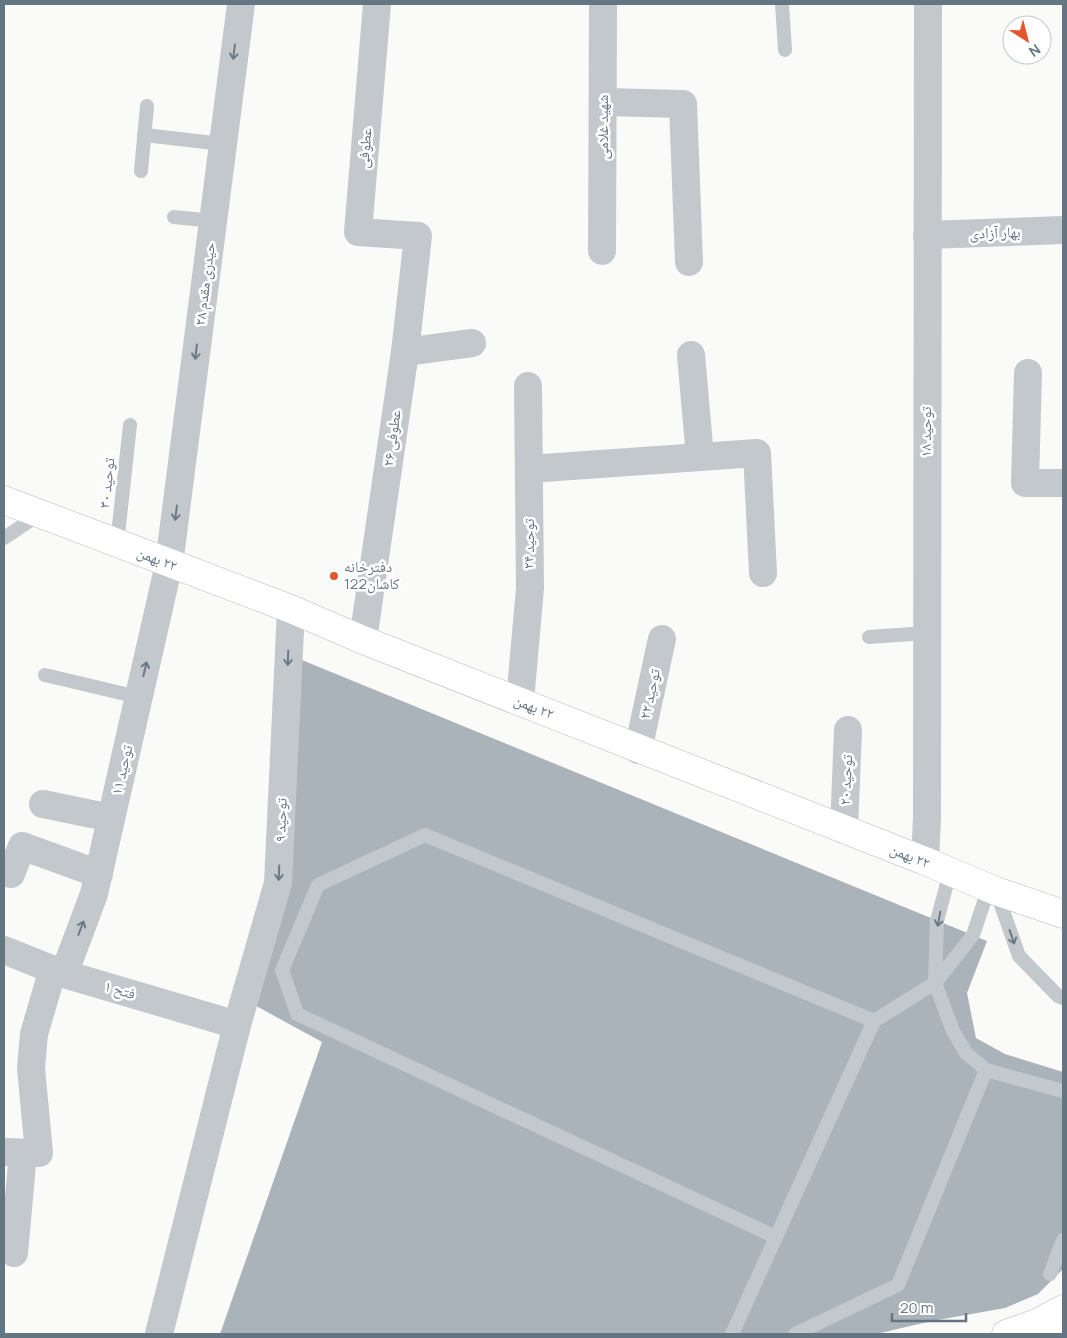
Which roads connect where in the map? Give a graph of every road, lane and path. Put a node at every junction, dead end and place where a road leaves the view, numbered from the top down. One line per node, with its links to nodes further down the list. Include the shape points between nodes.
1 (240, 4): 10 (street, حیدری مقدم ۲۸, one-way to 10)
2 (377, 4): 16 (street, عطوفی, via 358,232)
3 (603, 4): 7 (street, شهید غلامی)
4 (782, 4): 6 (lane)
5 (928, 4): 15 (street, توحید ۱۸)
6 (785, 50)
7 (604, 102): 17 (street, شهید غلامی); 18 (street, via 683,104)
8 (147, 106): 9 (lane)
9 (144, 135): 10 (lane); 11 (lane)
10 (223, 144): 13 (street, حیدری مقدم ۲۸)
11 (141, 171)
12 (174, 217): 13 (lane)
13 (212, 221): 32 (street, حیدری مقدم ۲۸, one-way to 32)
14 (1063, 230): 15 (street, بهار آزادی)
15 (927, 235): 35 (street, توحید ۱۸)
16 (418, 236): 20 (street, عطوفی ۲۶)
17 (602, 251)
18 (689, 262)
19 (472, 343): 20 (street)
20 (405, 352): 38 (street, عطوفی ۲۶)
21 (691, 355): 25 (street)
22 (1028, 373): 27 (street, via 1025,483)
23 (528, 386): 26 (street, توحید ۲۴)
24 (130, 425): 31 (lane, توحید ۳۰)
25 (700, 457): 26 (street); 33 (street, via 757,453)
26 (529, 470): 41 (street, توحید ۲۴, via 530,588)
27 (1063, 483)
28 (4, 500): 29 (main road, ٢٢ بهمن)
29 (40, 514): 30 (lane); 31 (main road, ٢٢ بهمن)
30 (4, 538)
31 (117, 544): 32 (main road, ٢٢ بهمن)
32 (169, 564): 34 (main road, ٢٢ بهمن); 40 (street, توحید ۱۱, one-way to 32)
33 (763, 573)
34 (291, 609): 38 (main road, ٢٢ بهمن); 58 (street, توحید ۹, one-way to 58, via 278,883)
35 (926, 633): 36 (lane); 47 (street, توحید ۱۸)
36 (869, 637)
37 (662, 639): 43 (street, توحید ۲۲)
38 (363, 640): 41 (main road, ٢٢ بهمن)
39 (45, 675): 40 (lane)
40 (138, 696): 45 (street, توحید ۱۱)
41 (520, 701): 43 (main road, ٢٢ بهمن)
42 (848, 730): 46 (street, توحید ۲۰)
43 (638, 750): 46 (main road, ٢٢ بهمن)
44 (43, 804): 45 (street)
45 (111, 818): 50 (street, توحید ۱۱)
46 (844, 830): 47 (main road, ٢٢ بهمن)
47 (925, 861): 48 (main road, ٢٢ بهمن)
48 (950, 872): 51 (main road, ٢٢ بهمن); 55 (lane, one-way to 55, via 938,921)
49 (11, 874): 50 (street, via 22,846)
50 (99, 874): 54 (street, توحید ۱۱, one-way to 50, via 94,894)
51 (992, 889): 52 (main road, ٢٢ بهمن); 55 (lane, via 974,935); 56 (lane, one-way to 56, via 1019,956)
52 (1063, 914)
53 (4, 950): 54 (street, فتح ۱)
54 (58, 972): 58 (street, فتح ۱); 61 (street, توحید ۱۱, via 34,1034 31,1068 39,1153)
55 (935, 984): 57 (lane); 59 (lane, via 966,1053)
56 (1063, 998)
57 (874, 1020): 62 (lane); 62 (lane, via 425,835 318,885 282,970 297,1014)
58 (237, 1025): 67 (street, توحید ۹)
59 (986, 1070): 60 (lane); 69 (lane, via 898,1285)
60 (1063, 1091)
61 (14, 1152): 64 (street)
62 (776, 1237): 68 (lane)
63 (1063, 1240): 65 (lane)
64 (14, 1253)
65 (1050, 1274)
66 (1063, 1309): 70 (main road)
67 (159, 1334)
68 (732, 1334)
69 (795, 1334)
70 (1006, 1334)

